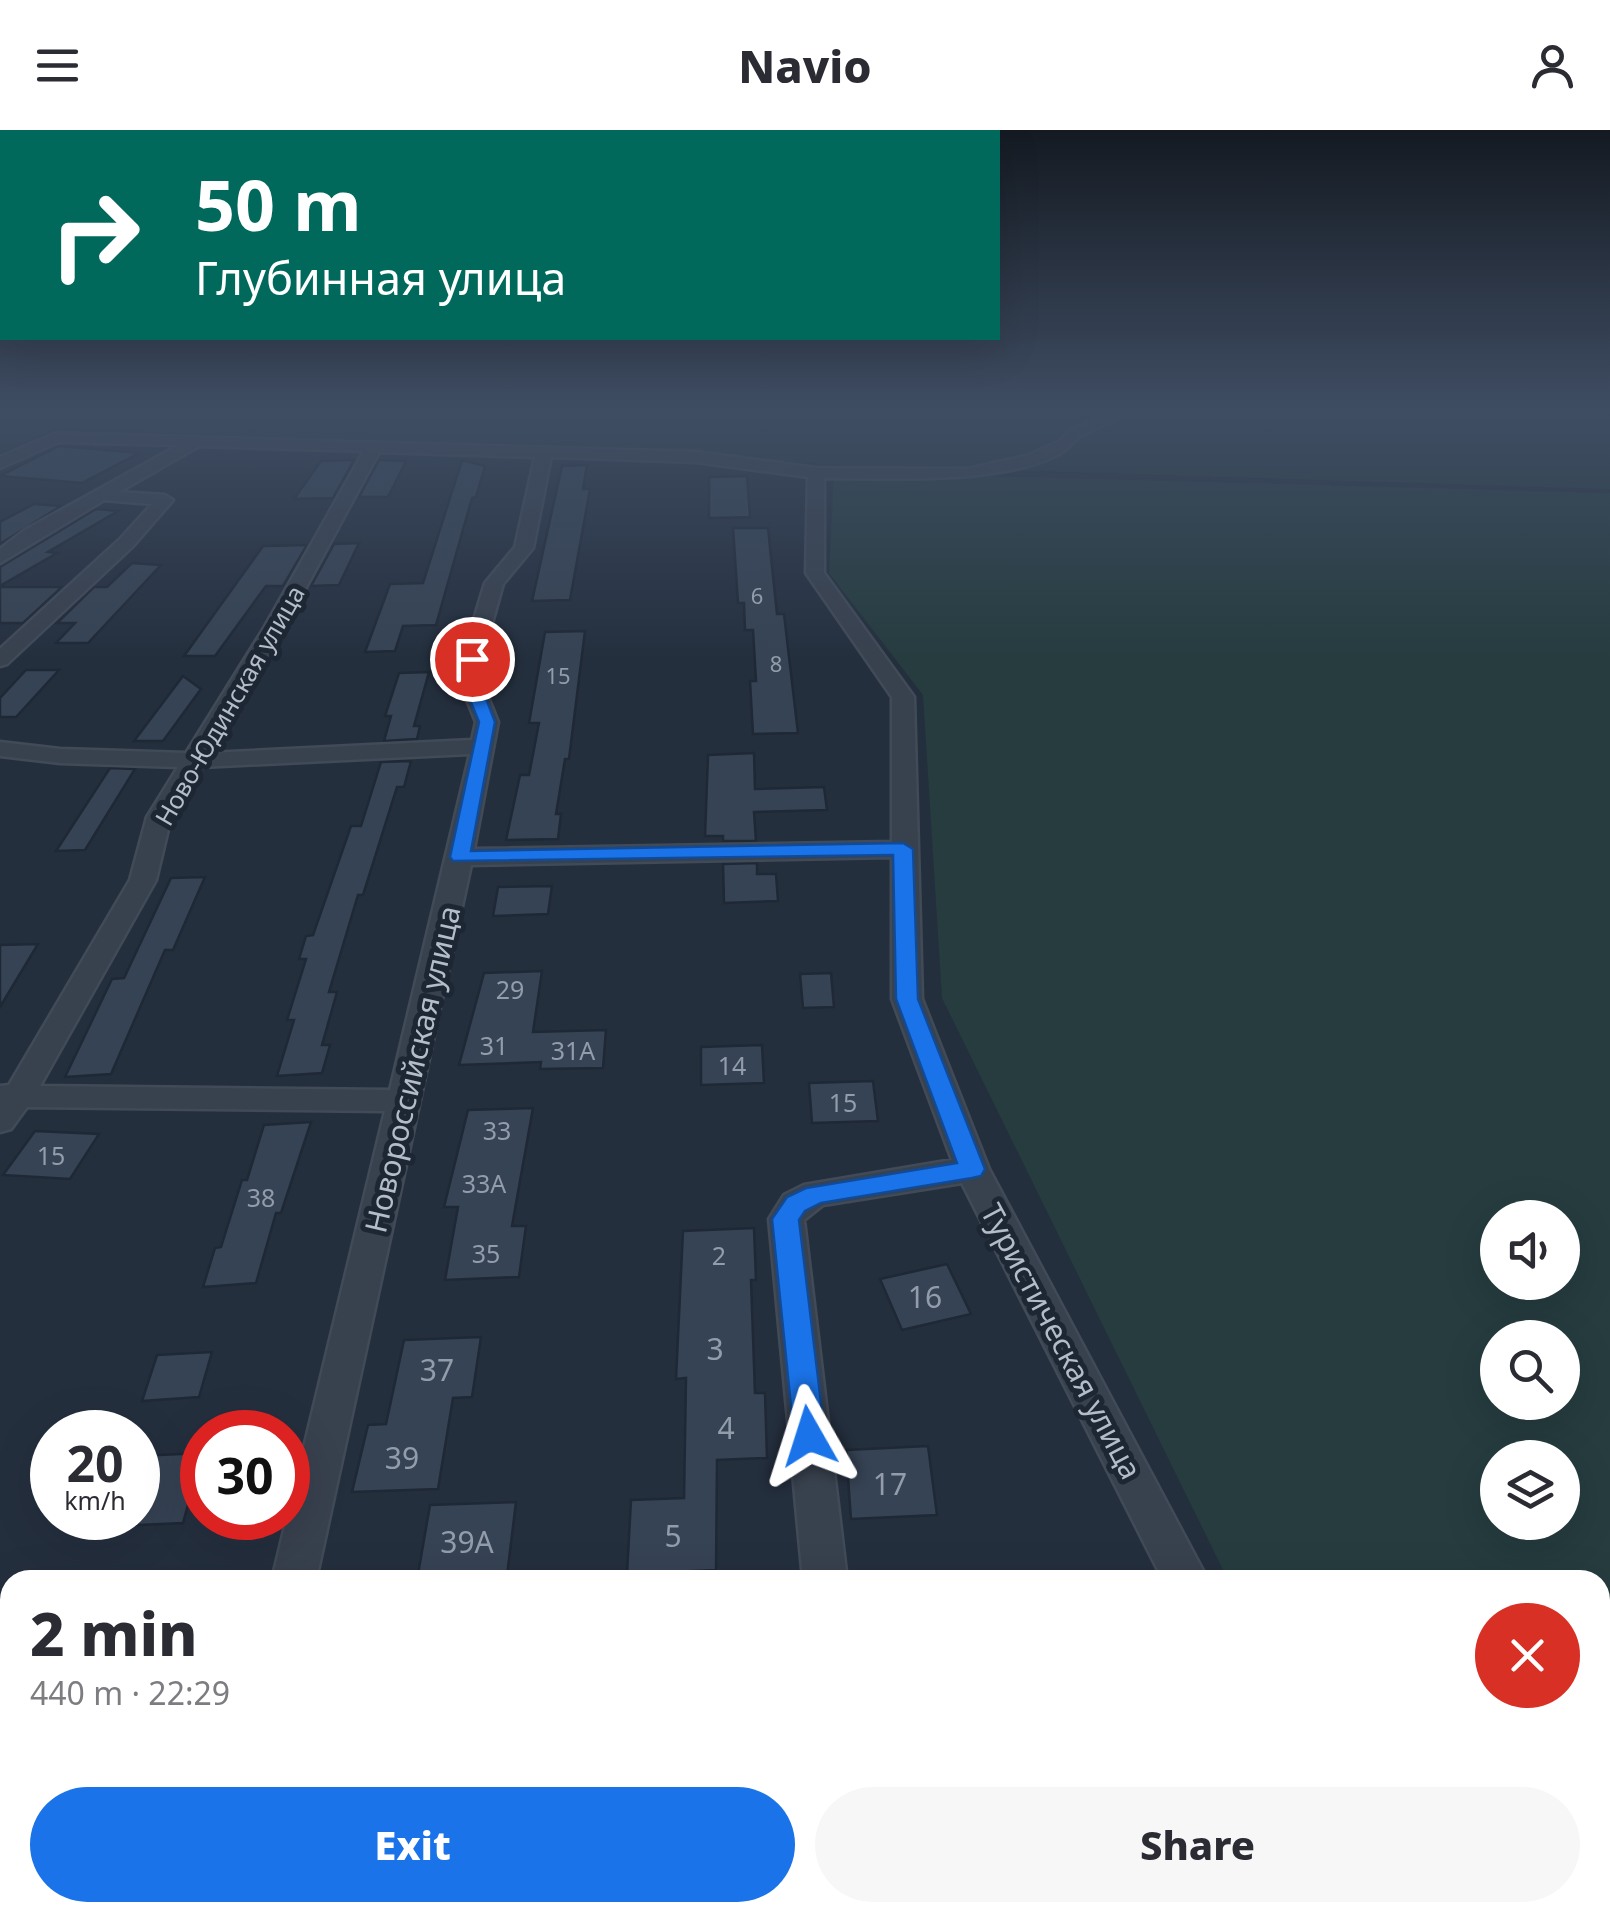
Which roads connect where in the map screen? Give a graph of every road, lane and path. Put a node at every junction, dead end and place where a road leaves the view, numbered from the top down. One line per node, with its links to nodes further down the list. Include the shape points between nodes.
1 (106, 492): 5 (street)
2 (350, 492): 10 (street, Ново-Юдинская улица)
3 (536, 492): 8 (street, Новороссийская улица, via 524,548 494,583 472,659 470,680 487,722)
4 (816, 492): 11 (street, Туристическая улица, via 815,573 903,697)
5 (100, 495): 6 (street); 7 (street, via 165,500)
6 (0, 558)
7 (0, 660)
8 (482, 746): 10 (street); 12 (street, Новороссийская улица)
9 (0, 749): 10 (street)
10 (192, 760): 14 (street, Ново-Юдинская улица, via 159,817 143,880)
11 (903, 849): 12 (street); 15 (street, Туристическая улица, via 907,999)
12 (460, 857): 13 (street, Новороссийская улица)
13 (405, 1102): 14 (street); 16 (street, Новороссийская улица)
14 (6, 1105)
15 (972, 1169): 17 (street, via 816,1194 796,1204 786,1219); 18 (street, Туристическая улица)
16 (296, 1570)
17 (824, 1570)
18 (1181, 1570)

